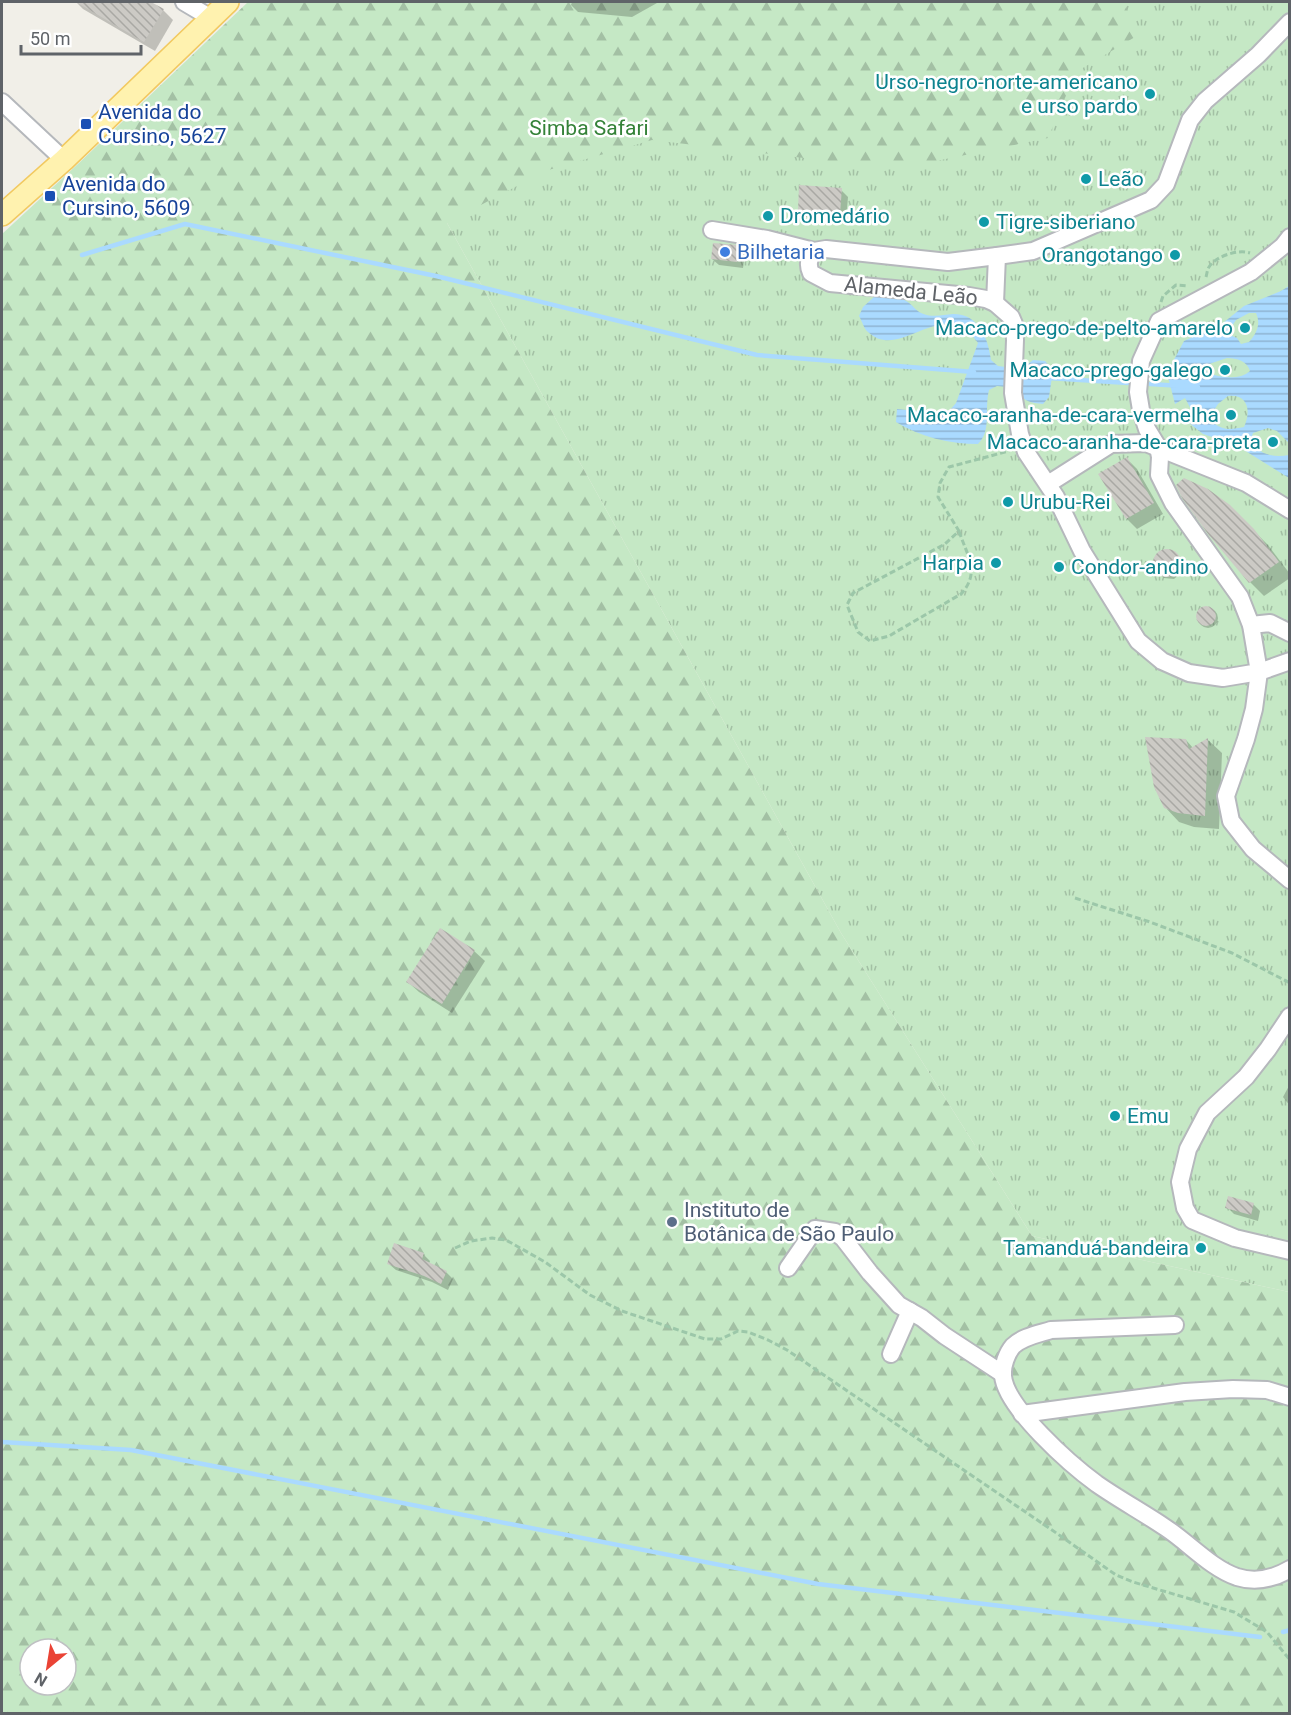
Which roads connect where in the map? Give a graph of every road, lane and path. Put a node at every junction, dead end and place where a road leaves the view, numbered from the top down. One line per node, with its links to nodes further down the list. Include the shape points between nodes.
1 (183, 2): 3 (street)
2 (228, 2): 3 (main road)
3 (211, 18): 6 (main road)
4 (1290, 22): 11 (street, Alameda Leão, via 1200,107 1190,120 1166,184 1151,200 1033,251)
5 (2, 102): 6 (street)
6 (64, 160): 7 (main road)
7 (2, 215)
8 (712, 230): 10 (street, Alameda Leão)
9 (1290, 237): 13 (street, via 1251,272 1159,321 1141,361 1138,392 1147,429)
10 (814, 250): 11 (street, Alameda Leão, via 948,262); 12 (street, Alameda Leão, via 808,266 811,273 830,283 969,296)
11 (998, 256): 12 (street)
12 (995, 303): 14 (street, Alameda Leão, via 1014,324 1014,401)
13 (1158, 447): 15 (street, via 1132,442 1111,444); 16 (street, via 1246,483); 18 (street, via 1159,475 1173,502 1240,597)
14 (1026, 452): 15 (street); 17 (path, via 1008,452 949,467 940,483 938,498)
15 (1048, 484): 21 (street, via 1082,551 1138,641 1162,661 1189,673 1223,678)
16 (1290, 510)
17 (959, 531): 17 (path, via 945,544 853,593 847,605 858,632 870,641 889,636 961,594 970,584 973,571)
18 (1251, 625): 19 (street, via 1270,623); 21 (street)
19 (1290, 633)
20 (1290, 662): 21 (street)
21 (1259, 672): 22 (street, via 1251,719 1226,796 1231,821 1253,849)
22 (1290, 879)
23 (1075, 898): 24 (path, via 1232,953)
24 (1290, 983)
25 (1290, 1016): 27 (street, via 1246,1077 1207,1113 1188,1149 1180,1182 1185,1208 1192,1220 1235,1238)
26 (455, 1248): 36 (path, via 471,1241 506,1240 621,1311 705,1339 721,1339 738,1331 768,1340 1116,1575 1234,1612 1267,1632)
27 (1290, 1251)
28 (788, 1268): 29 (street, via 814,1229 835,1232 899,1305)
29 (910, 1311): 31 (street); 32 (street)
30 (1175, 1325): 32 (street, via 1051,1330 1036,1334 1008,1352)
31 (891, 1354)
32 (1003, 1374): 34 (street)
33 (1290, 1397): 34 (street, via 1266,1390 1185,1392)
34 (1022, 1414): 35 (street, via 1097,1483 1219,1568 1258,1581)
35 (1290, 1569)
36 (1290, 1660)

